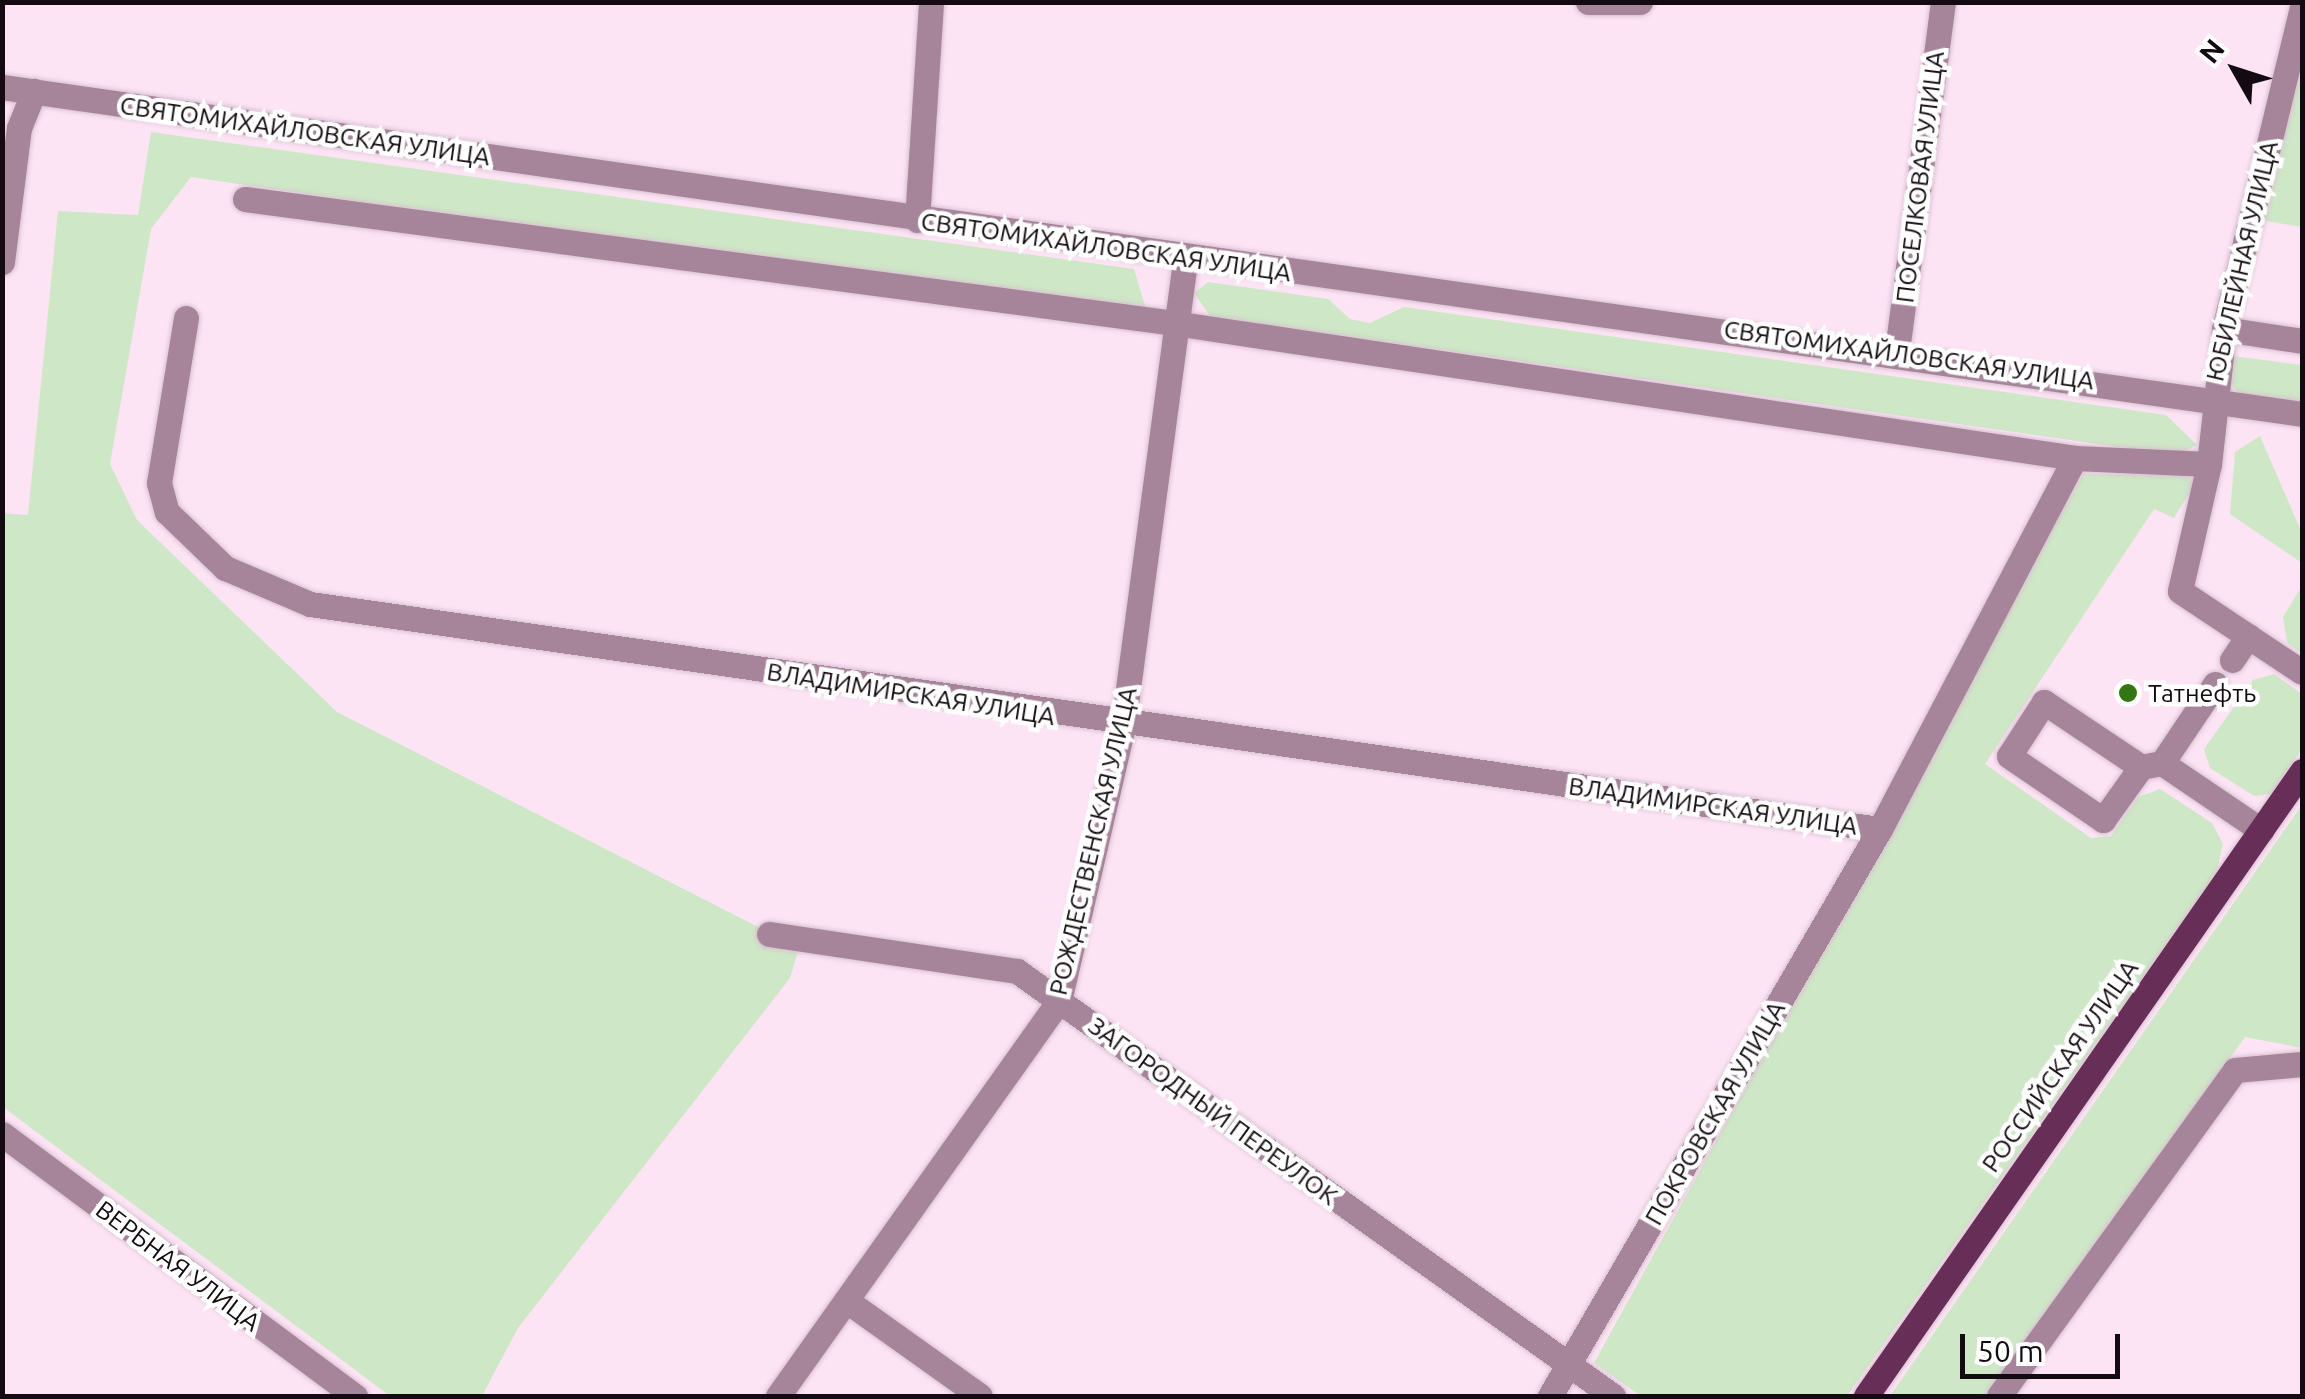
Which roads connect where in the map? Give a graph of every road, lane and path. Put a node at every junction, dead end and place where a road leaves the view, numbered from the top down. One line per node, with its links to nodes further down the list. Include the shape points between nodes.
1 (931, 2): 10 (street)
2 (1588, 2): 3 (street)
3 (1640, 2)
4 (1943, 2): 17 (street, ПОСЕЛКОВАЯ УЛИЦА)
5 (2302, 7): 15 (street, ЮБИЛЕЙНАЯ УЛИЦА)
6 (2, 87): 7 (street, СВЯТОМИХАЙЛОВСКАЯ УЛИЦА)
7 (34, 91): 8 (street); 10 (street, СВЯТОМИХАЙЛОВСКАЯ УЛИЦА)
8 (11, 131): 12 (street)
9 (246, 199): 14 (street)
10 (917, 220): 11 (street, СВЯТОМИХАЙЛОВСКАЯ УЛИЦА)
11 (1185, 261): 14 (street, РОЖДЕСТВЕНСКАЯ УЛИЦА); 17 (street, СВЯТОМИХАЙЛОВСКАЯ УЛИЦА)
12 (2, 262)
13 (186, 318): 26 (street, ВЛАДИМИРСКАЯ УЛИЦА, via 159,482 167,512 224,568 310,604)
14 (1174, 323): 20 (street); 26 (street, РОЖДЕСТВЕНСКАЯ УЛИЦА)
15 (2224, 329): 16 (street); 18 (street, ЮБИЛЕЙНАЯ УЛИЦА)
16 (2302, 341)
17 (1897, 352): 18 (street, СВЯТОМИХАЙЛОВСКАЯ УЛИЦА)
18 (2211, 399): 19 (street, СВЯТОМИХАЙЛОВСКАЯ УЛИЦА); 21 (street, ЮБИЛЕЙНАЯ УЛИЦА)
19 (2302, 418)
20 (2075, 458): 21 (street); 29 (street, ПОКРОВСКАЯ УЛИЦА)
21 (2209, 464): 22 (street, ЮБИЛЕЙНАЯ УЛИЦА, via 2180,591)
22 (2248, 636): 23 (street); 24 (street)
23 (2232, 660)
24 (2302, 672)
25 (2216, 684): 27 (street)
26 (1123, 726): 29 (street, ВЛАДИМИРСКАЯ УЛИЦА); 32 (street, РОЖДЕСТВЕНСКАЯ УЛИЦА)
27 (2151, 765): 27 (street, via 2103,820 2008,756 2044,702); 30 (street)
28 (2302, 771): 30 (main road, РОССИЙСКАЯ УЛИЦА)
29 (1880, 829): 36 (street, ПОКРОВСКАЯ УЛИЦА)
30 (2261, 830): 42 (main road, РОССИЙСКАЯ УЛИЦА)
31 (769, 934): 32 (street, ЗАГОРОДНЫЙ ПЕРЕУЛОК, via 1017,970)
32 (1060, 1001): 35 (street, РОЖДЕСТВЕНСКАЯ УЛИЦА); 36 (street, ЗАГОРОДНЫЙ ПЕРЕУЛОК)
33 (2302, 1064): 43 (street, via 2235,1070)
34 (2, 1134): 37 (street, ВЕРБНАЯ УЛИЦА)
35 (847, 1301): 38 (street, РОЖДЕСТВЕНСКАЯ УЛИЦА); 39 (street)
36 (1568, 1364): 40 (street, ПОКРОВСКАЯ УЛИЦА); 41 (street, ЗАГОРОДНЫЙ ПЕРЕУЛОК)
37 (355, 1396)
38 (778, 1396)
39 (980, 1396)
40 (1550, 1396)
41 (1613, 1396)
42 (1866, 1396)
43 (1999, 1396)

